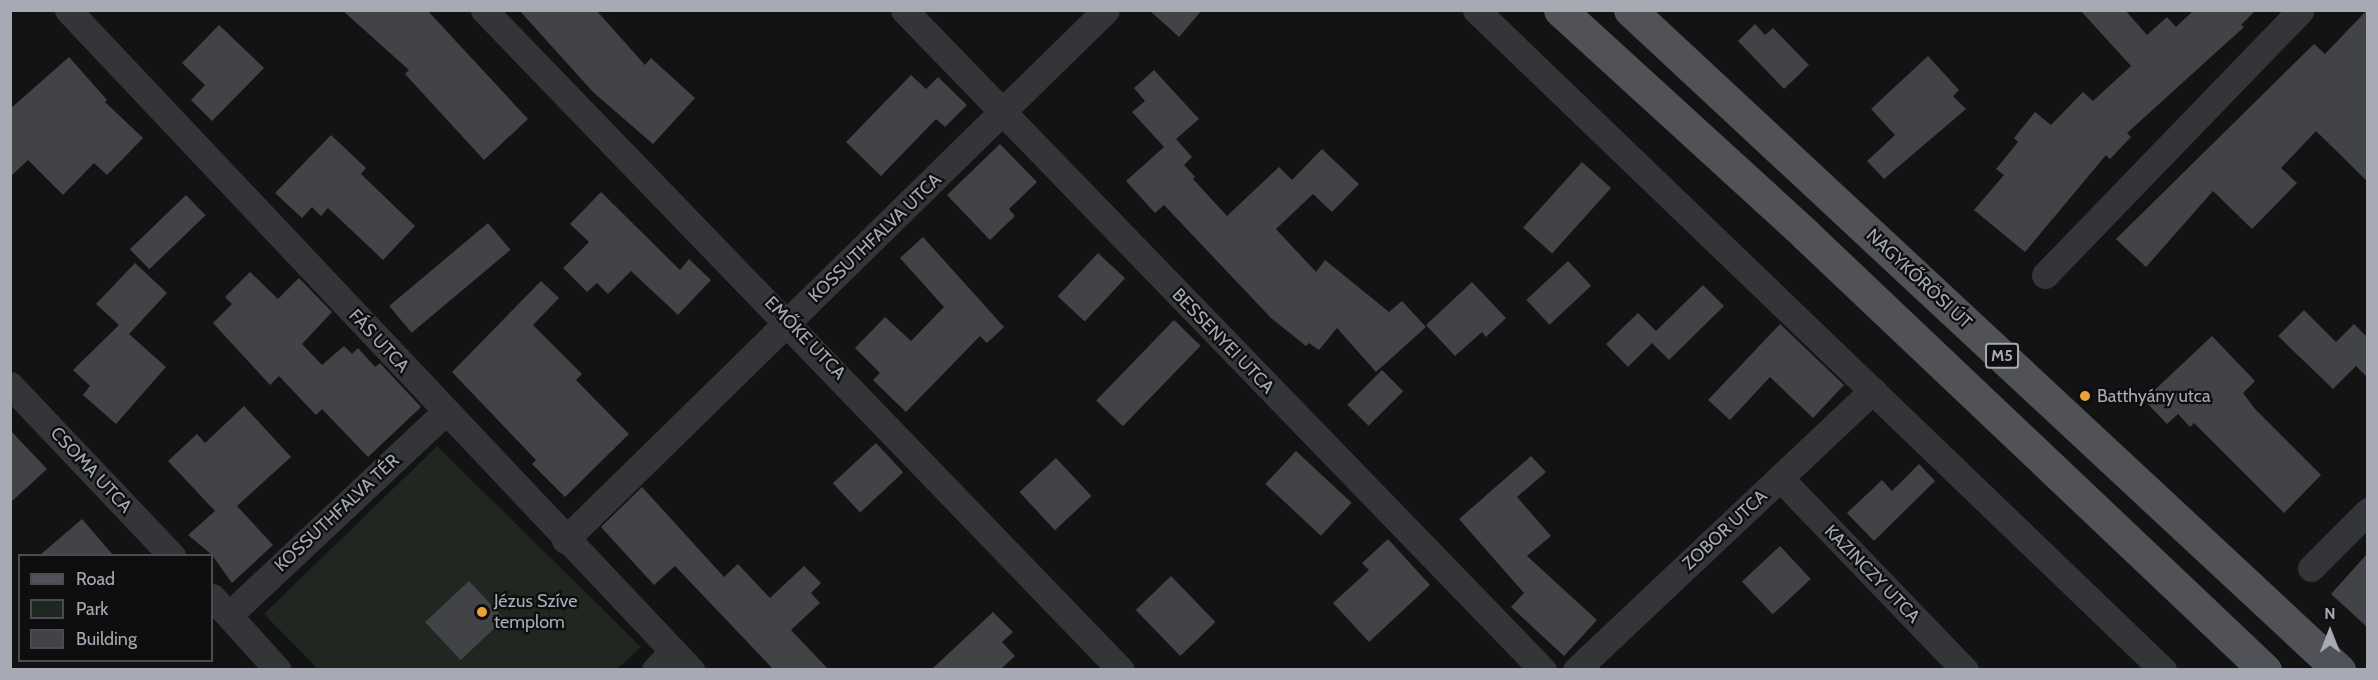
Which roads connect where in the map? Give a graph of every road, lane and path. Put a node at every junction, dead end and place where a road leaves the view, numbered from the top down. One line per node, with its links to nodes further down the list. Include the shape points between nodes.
1 (68, 10): 14 (street, FÁS UTCA)
2 (484, 10): 11 (street, EMŐKE UTCA)
3 (904, 10): 9 (street, BESSENYEI UTCA)
4 (1106, 10): 9 (street, KOSSUTHFALVA UTCA)
5 (1476, 10): 13 (street)
6 (1560, 10): 28 (main road, M5, via 1805,234)
7 (1630, 10): 29 (main road, NAGYKŐRÖSI ÚT / M5)
8 (2301, 10): 10 (street)
9 (1003, 114): 11 (street, KOSSUTHFALVA UTCA); 24 (street, BESSENYEI UTCA)
10 (2045, 275)
11 (789, 321): 17 (street, KOSSUTHFALVA UTCA); 23 (street, EMŐKE UTCA)
12 (10, 385): 18 (street, CSOMA UTCA)
13 (1873, 390): 15 (street, ZOBOR UTCA); 27 (street)
14 (446, 411): 17 (street, FÁS UTCA); 20 (street, KOSSUTHFALVA TÉR)
15 (1780, 478): 25 (street, ZOBOR UTCA); 26 (street, KAZINCZY UTCA)
16 (2367, 511): 19 (street)
17 (565, 540): 21 (street, FÁS UTCA)
18 (171, 554)
19 (2311, 568)
20 (220, 606): 22 (street)
21 (673, 663)
22 (279, 669)
23 (1121, 669)
24 (1543, 669)
25 (1576, 669)
26 (1965, 669)
27 (2163, 669)
28 (2265, 669)
29 (2339, 669)

